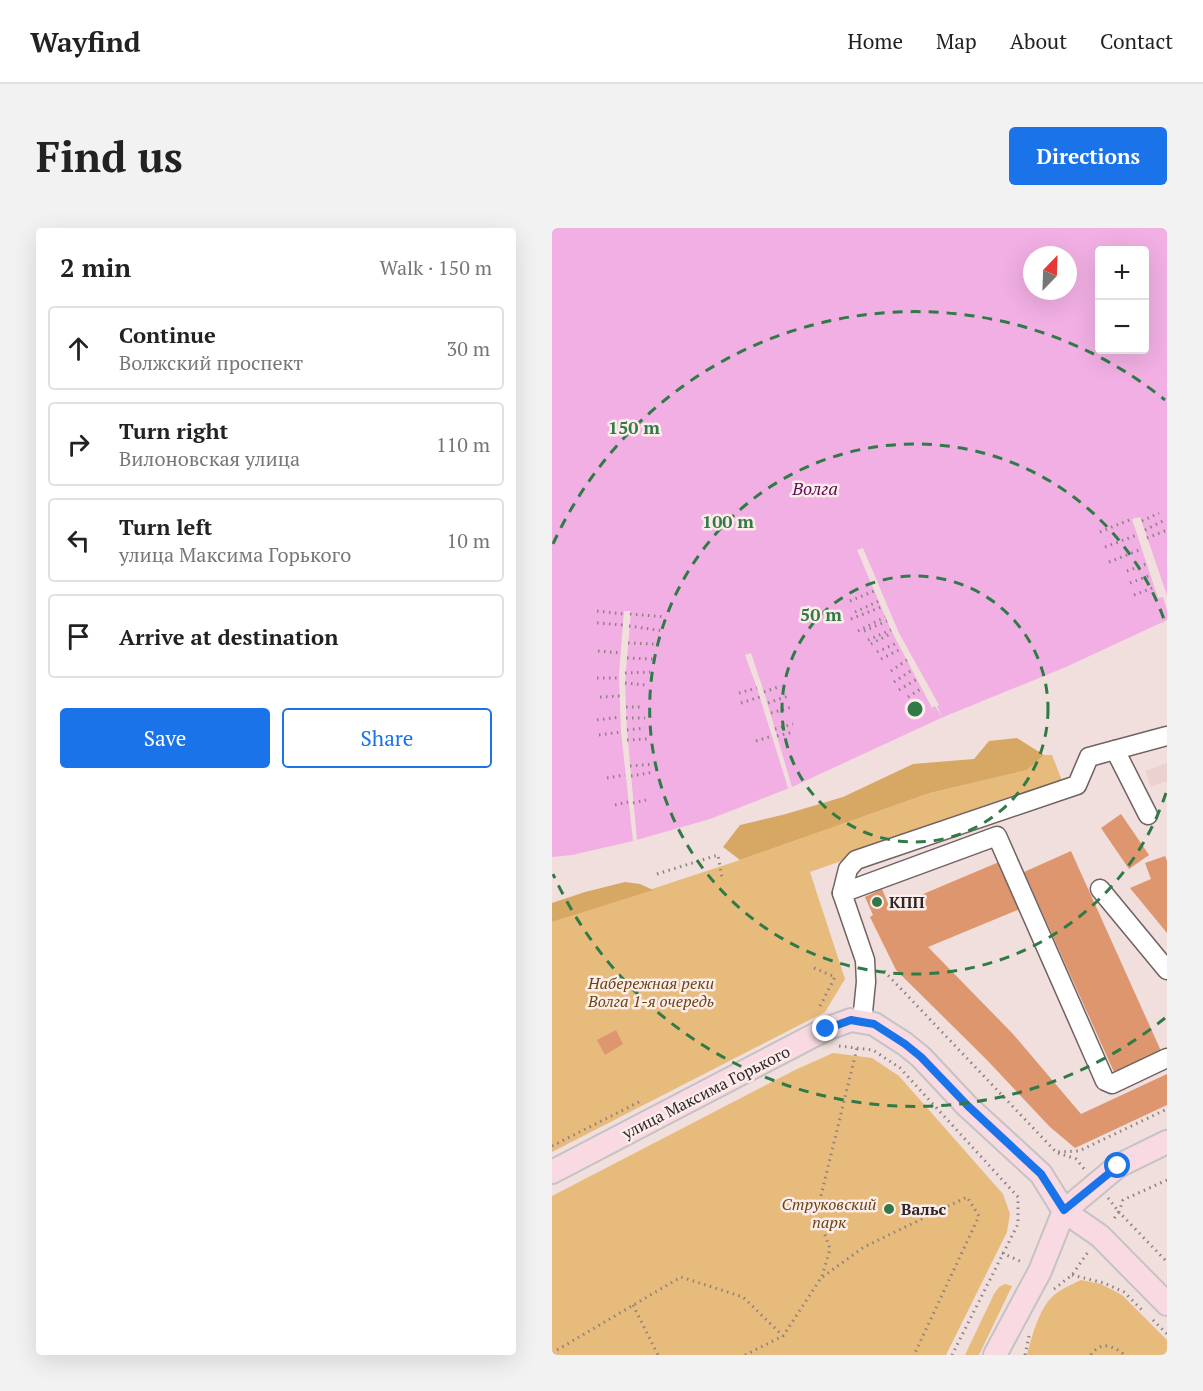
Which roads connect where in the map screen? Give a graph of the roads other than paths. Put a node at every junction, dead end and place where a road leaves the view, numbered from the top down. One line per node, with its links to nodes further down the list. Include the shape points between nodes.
1 (1167, 736): 2 (lane)
2 (1115, 750): 3 (lane); 5 (lane, via 1089,758 1077,785 856,860 848,869)
3 (1148, 815)
4 (1100, 888): 6 (lane)
5 (842, 893): 7 (lane, via 865,960); 8 (lane, via 997,836 1105,1081 1112,1084)
6 (1167, 970)
7 (862, 1022): 10 (main road, улица Максима Горького, via 851,1020 826,1029); 11 (main road, via 874,1024 921,1057 1041,1174)
8 (1167, 1058)
9 (1167, 1142): 11 (main road, via 1118,1166)
10 (552, 1172)
11 (1064, 1210): 12 (main road, via 1100,1236); 13 (main road, via 1040,1271)
12 (1167, 1304)
13 (995, 1355)

